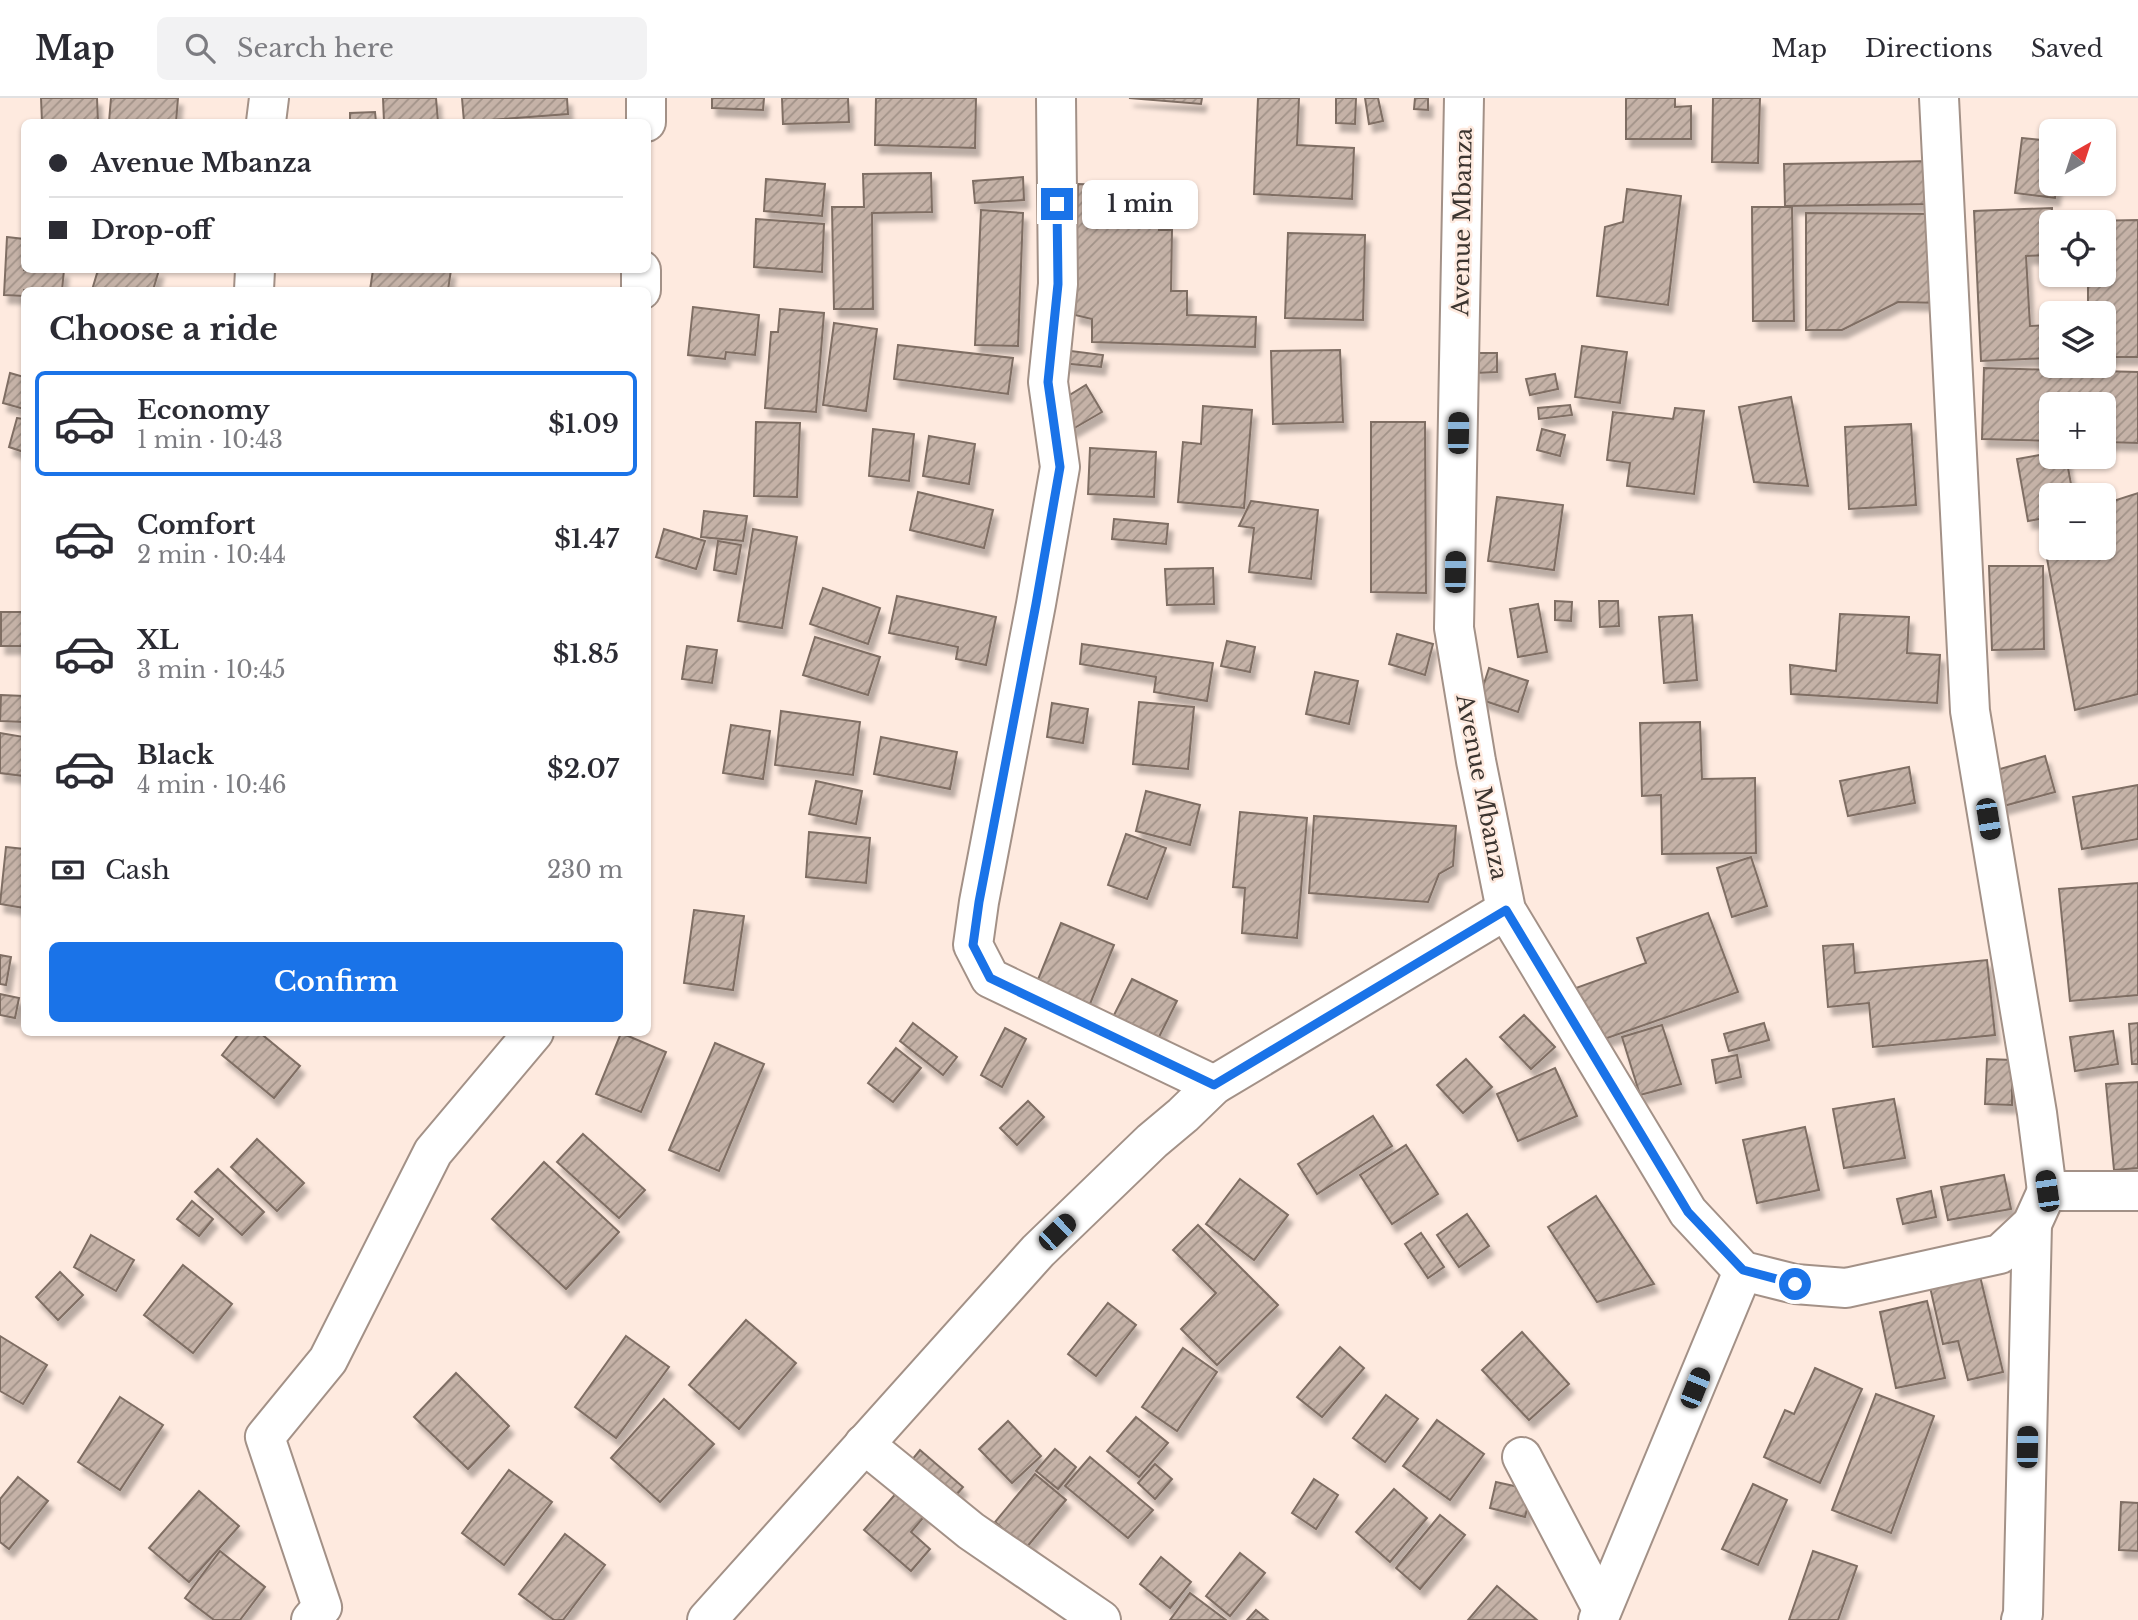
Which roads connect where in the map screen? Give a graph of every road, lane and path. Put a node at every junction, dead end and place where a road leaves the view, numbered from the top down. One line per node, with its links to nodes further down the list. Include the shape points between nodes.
1 (646, 98): 5 (street)
2 (1056, 98): 8 (street, via 1058,284 1048,382 1060,467 973,945 990,978)
3 (1465, 98): 6 (street, Avenue Mbanza, via 1454,628)
4 (1939, 98): 10 (street, via 1970,712 2037,1114)
5 (646, 119)
6 (1506, 910): 8 (street); 11 (street, Avenue Mbanza, via 1688,1212)
7 (531, 1036): 15 (street, via 433,1152 328,1360 265,1437 322,1607)
8 (1214, 1085): 12 (street, via 1038,1251)
9 (2138, 1191): 10 (street)
10 (2040, 1207): 11 (street, via 2000,1254 1846,1288 1795,1284); 18 (street)
11 (1743, 1270): 14 (street)
12 (864, 1444): 16 (street); 17 (street, via 971,1531)
13 (1522, 1457): 14 (street)
14 (1600, 1615)
15 (311, 1620)
16 (707, 1620)
17 (1101, 1620)
18 (2021, 1620)

